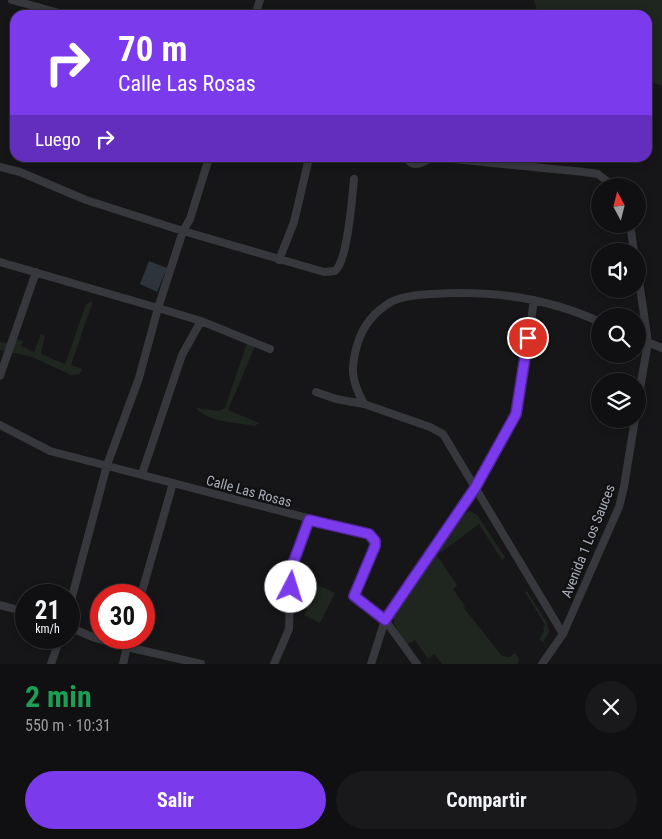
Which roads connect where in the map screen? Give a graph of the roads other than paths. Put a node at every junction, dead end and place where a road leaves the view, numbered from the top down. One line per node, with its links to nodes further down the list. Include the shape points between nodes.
1 (12, 0): 2 (street)
2 (48, 10)
3 (208, 162): 9 (street, via 190,219)
4 (308, 162): 10 (street, via 294,222)
5 (483, 162): 7 (street, via 584,172)
6 (0, 167): 9 (street, via 86,200)
7 (603, 178)
8 (354, 179): 10 (street, via 346,240 338,268 324,272)
9 (183, 230): 10 (street); 15 (street)
10 (280, 260)
11 (0, 262): 12 (street)
12 (36, 272): 15 (street); 22 (street)
13 (642, 298): 18 (street)
14 (534, 300): 16 (street); 24 (street, via 462,292 403,297 391,302 366,323 354,356 353,386); 30 (street, via 516,414)
15 (158, 308): 17 (street); 27 (street, via 139,378)
16 (591, 319)
17 (201, 322): 20 (street); 28 (street, via 182,355)
18 (648, 342): 19 (street); 21 (street)
19 (662, 348)
20 (270, 349)
21 (643, 373)
22 (0, 376)
23 (316, 392): 24 (street)
24 (364, 404): 30 (street, via 443,434)
25 (0, 425): 27 (street, Calle Las Rosas, via 50,451)
26 (634, 428): 37 (street, Avenida 1 Los Sauces, via 619,507)
27 (107, 465): 28 (street, Calle Las Rosas); 32 (street)
28 (142, 474): 29 (street, Calle Las Rosas)
29 (173, 483): 31 (street, Calle Las Rosas); 33 (street)
30 (475, 488): 36 (street); 37 (street)
31 (309, 520): 36 (street, Calle Las Rosas, via 369,534 374,539 375,546 354,596); 44 (street, via 291,569 289,629)
32 (75, 584)
33 (144, 584)
34 (0, 605): 35 (street)
35 (15, 609)
36 (385, 620): 45 (street); 46 (street, Calle Las Rosas)
37 (563, 634): 47 (street, Avenida 1 Los Sauces)
38 (56, 649): 41 (street)
39 (127, 649): 42 (street)
40 (136, 649): 43 (street)
41 (51, 664)
42 (123, 664)
43 (201, 664)
44 (274, 664)
45 (371, 664)
46 (417, 664)
47 (542, 664)

